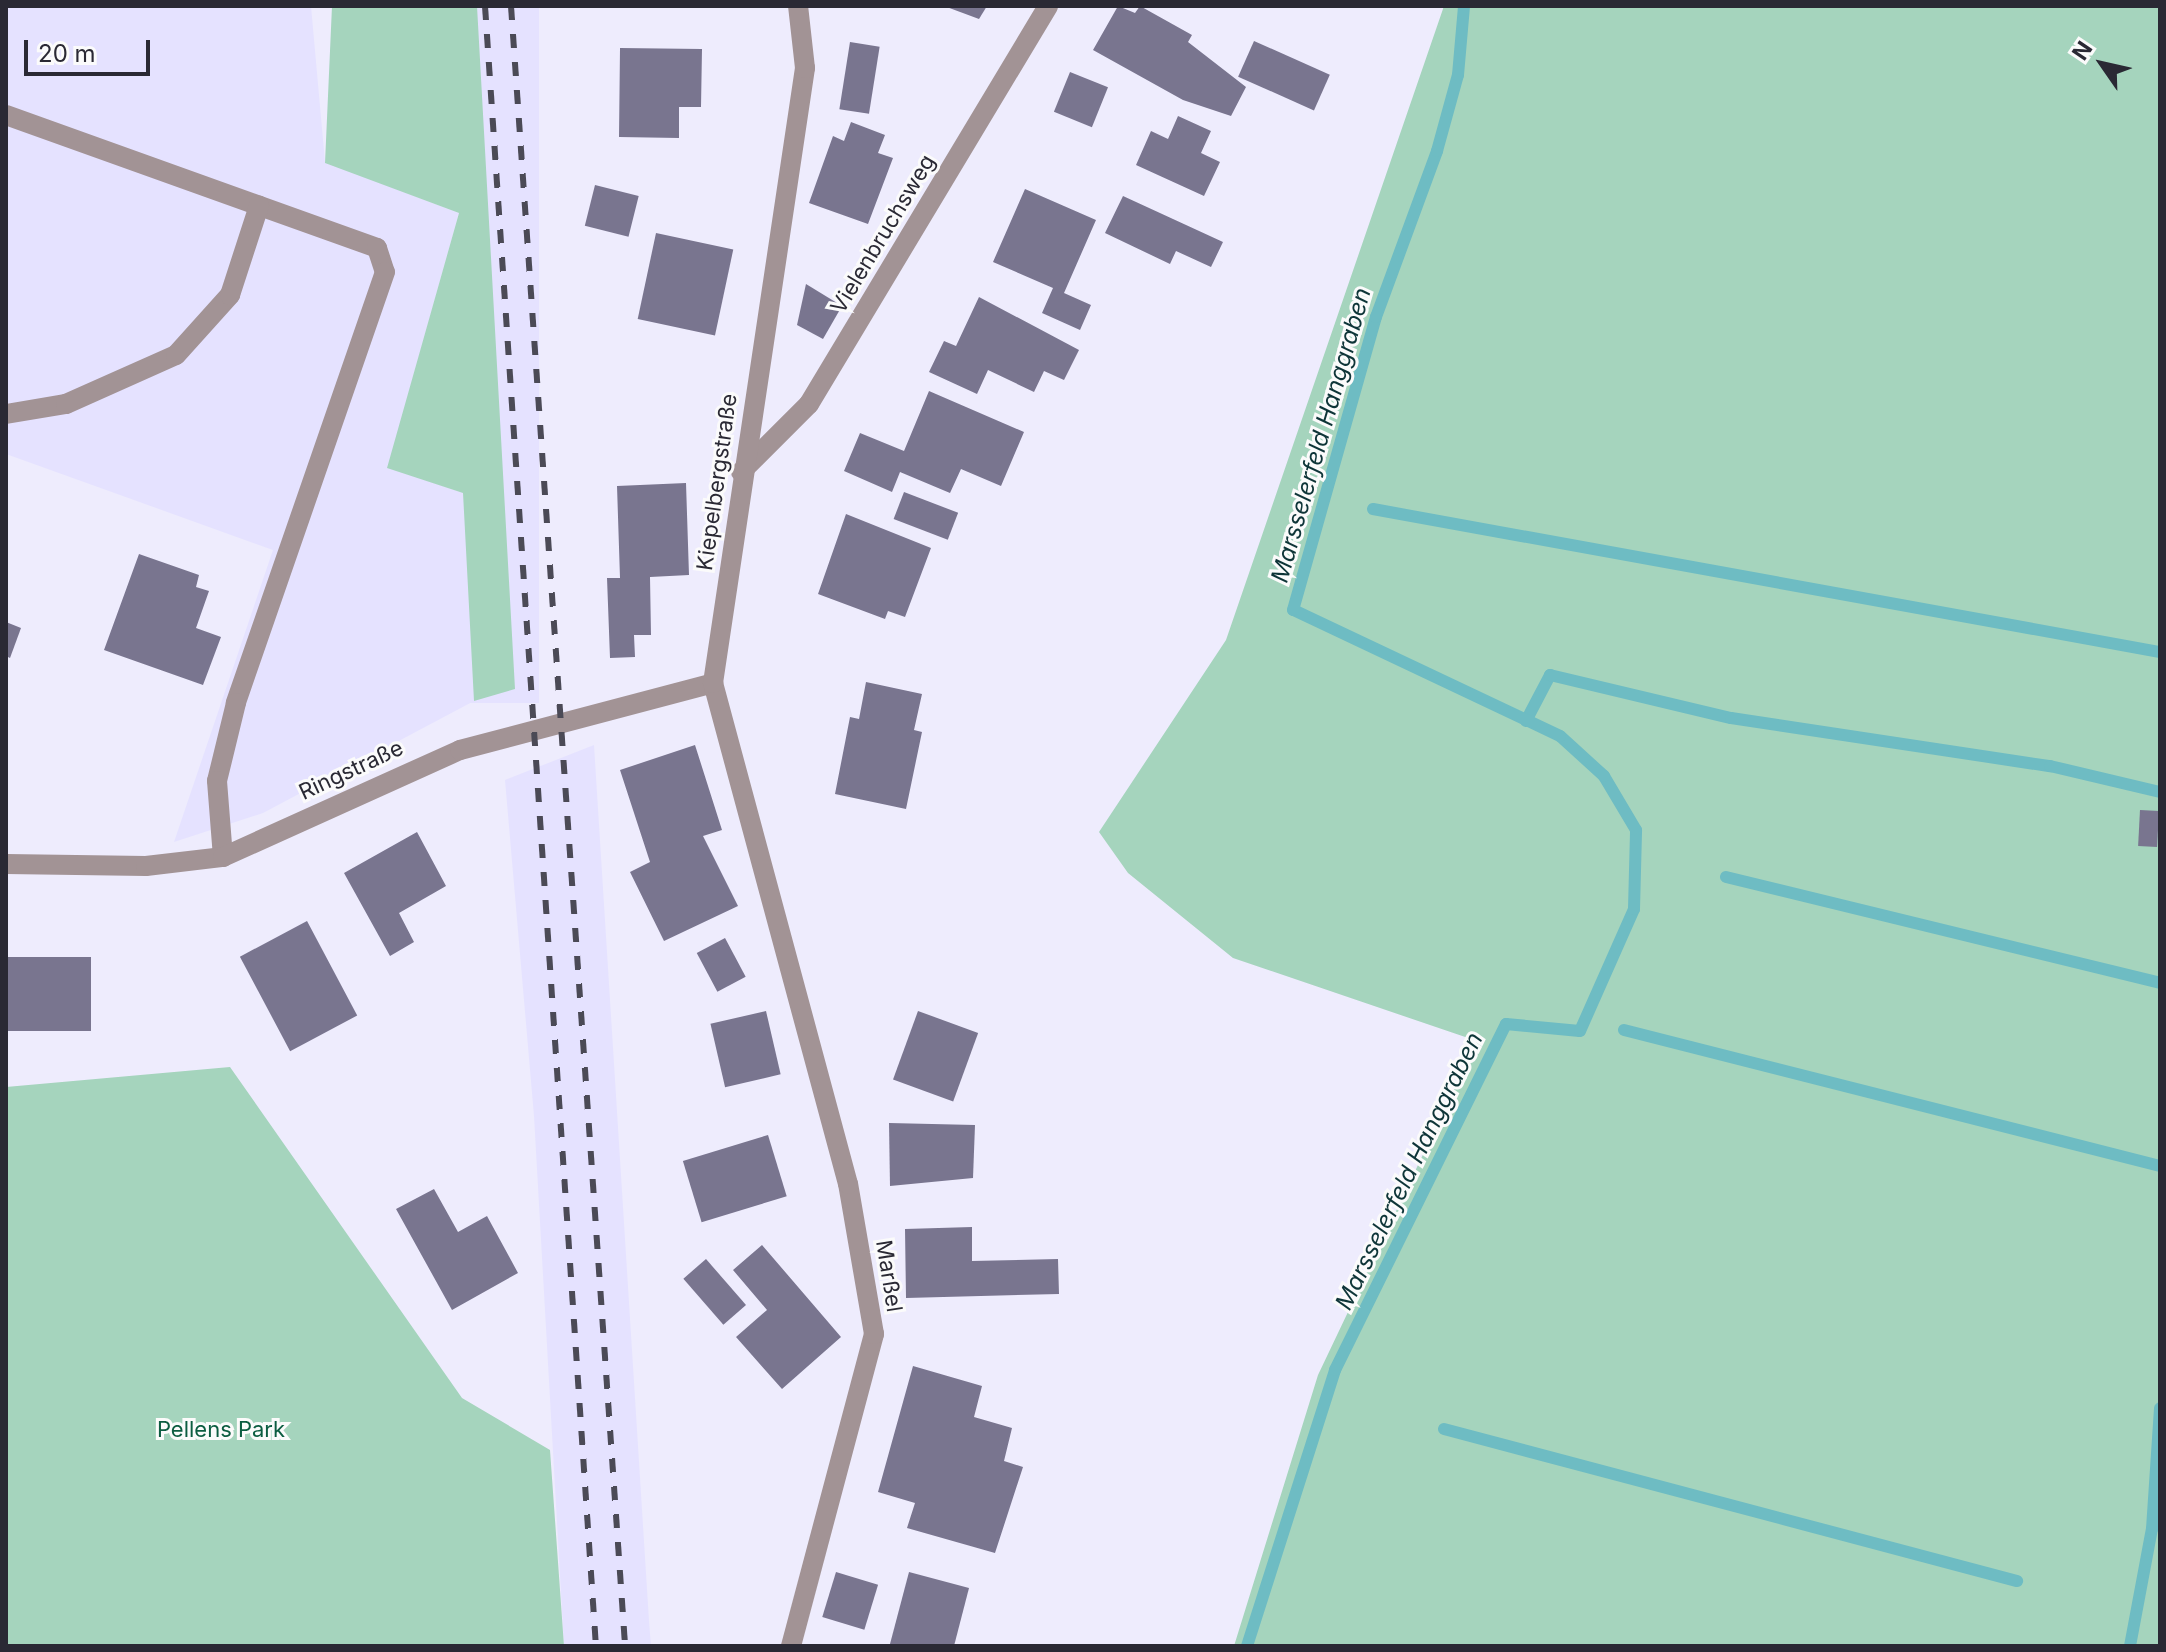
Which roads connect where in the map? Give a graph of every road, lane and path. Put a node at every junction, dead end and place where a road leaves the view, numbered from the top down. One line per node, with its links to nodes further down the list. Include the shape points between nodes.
1 (798, 6): 6 (street, Kiepelbergstraße, via 805,68)
2 (1048, 6): 6 (street, Vielenbruchsweg, via 809,404)
3 (6, 115): 4 (street)
4 (259, 206): 5 (street, via 230,295 176,355 66,404); 8 (street, via 377,248 385,272 236,703 217,781)
5 (6, 414)
6 (741, 472): 7 (street, Kiepelbergstraße)
7 (713, 683): 8 (street, Ringstraße, via 446,755); 10 (street, Kiepelbergstraße)
8 (223, 857): 9 (street, Ringstraße, via 146,866)
9 (6, 864)
10 (784, 960): 11 (street, Marßel, via 848,1184 874,1334)
11 (791, 1646)

